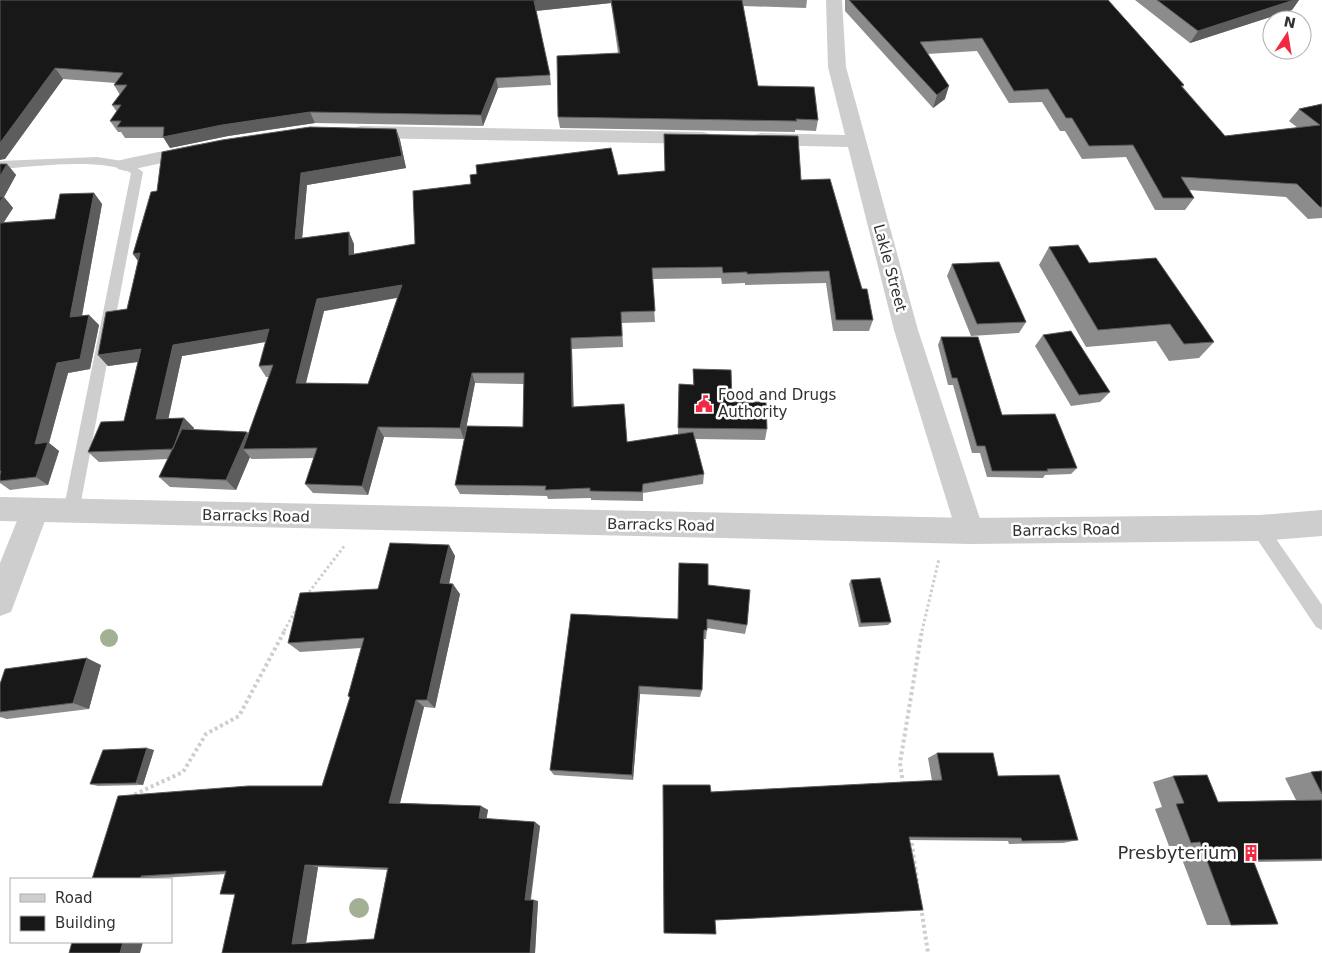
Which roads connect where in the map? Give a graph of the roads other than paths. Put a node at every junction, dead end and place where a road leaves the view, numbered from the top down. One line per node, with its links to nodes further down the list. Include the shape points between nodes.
1 (834, 0): 5 (street, Lakle Street, via 837,67)
2 (344, 132): 3 (street)
3 (718, 138)
4 (738, 138): 5 (street)
5 (856, 141): 14 (street, Lakle Street, via 906,330)
6 (218, 146): 7 (street)
7 (125, 164): 8 (lane, via 97,161); 11 (lane, via 137,172)
8 (0, 165)
9 (0, 509): 10 (street, Barracks Road)
10 (35, 510): 11 (street, Barracks Road); 15 (street)
11 (71, 512): 14 (street, Barracks Road)
12 (1322, 523): 13 (street, Barracks Road)
13 (1259, 528): 14 (street, Barracks Road); 16 (lane)
14 (970, 532)
15 (0, 602)
16 (1322, 622)

